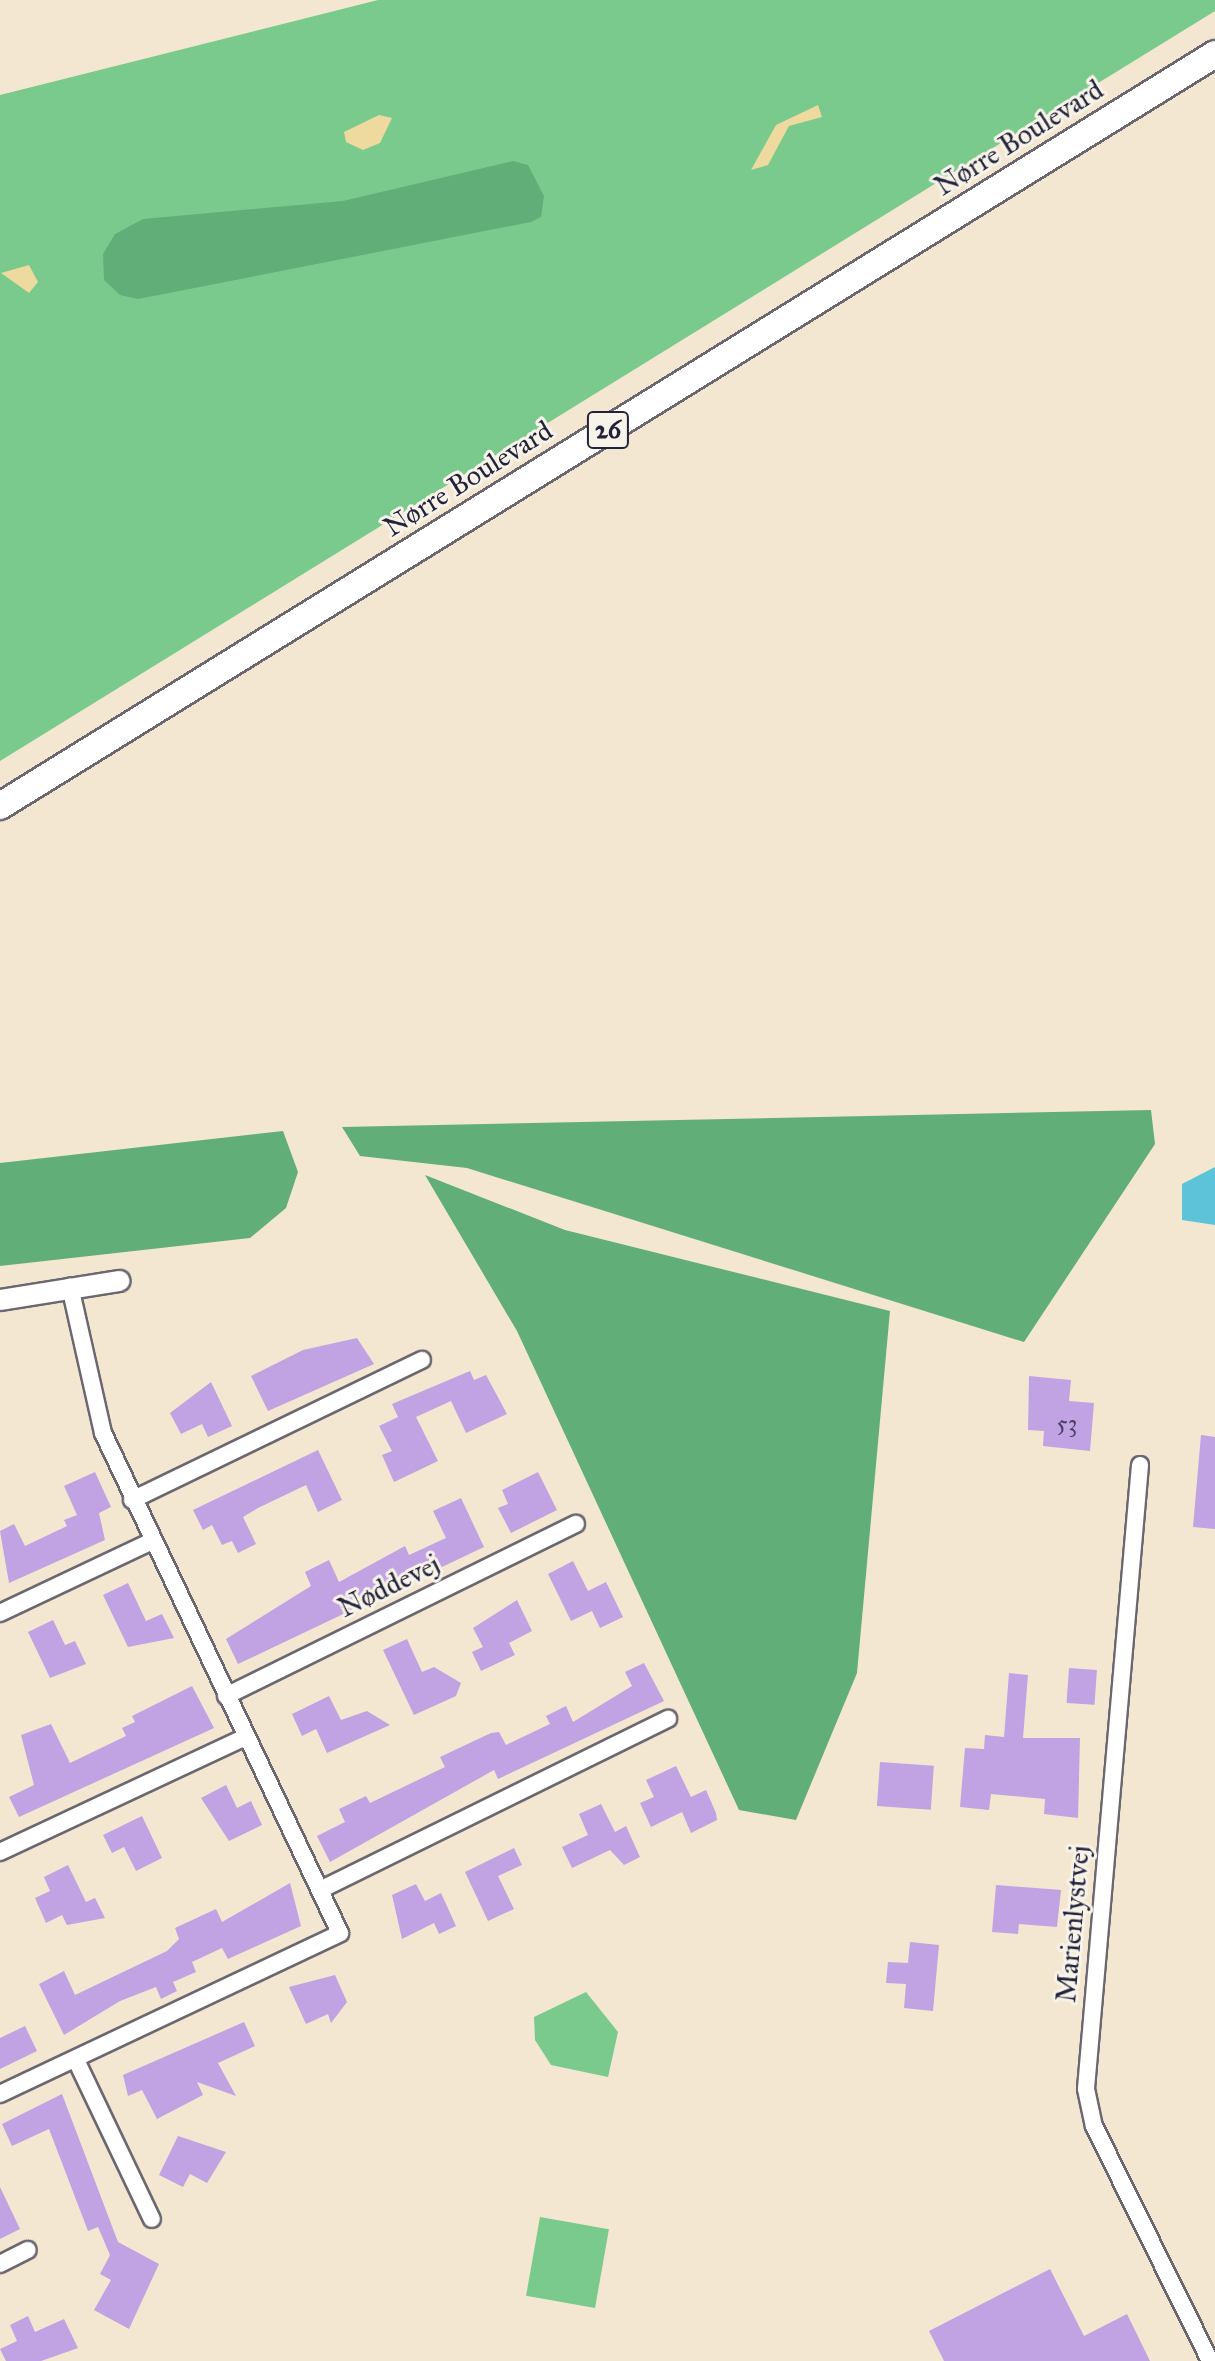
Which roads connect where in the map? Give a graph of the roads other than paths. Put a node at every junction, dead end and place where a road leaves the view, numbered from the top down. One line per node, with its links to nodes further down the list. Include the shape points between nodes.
1 (1215, 54): 2 (highway, Nørre Boulevard / 26)
2 (0, 806)
3 (119, 1281): 4 (street)
4 (70, 1287): 5 (street); 8 (street, via 94,1405)
5 (0, 1300)
6 (422, 1360): 8 (street)
7 (1140, 1465): 22 (street, Marienlystvej, via 1086,2089 1094,2126)
8 (132, 1500): 10 (street)
9 (576, 1524): 12 (street, Nøddevej)
10 (152, 1541): 11 (street); 12 (street)
11 (0, 1613)
12 (226, 1696): 14 (street)
13 (668, 1719): 16 (street)
14 (246, 1737): 15 (street); 16 (street)
15 (0, 1852)
16 (320, 1890): 17 (street, via 340,1933)
17 (76, 2060): 18 (street); 19 (street)
18 (0, 2094)
19 (152, 2219)
20 (28, 2250): 21 (street)
21 (0, 2264)
22 (1210, 2361)

